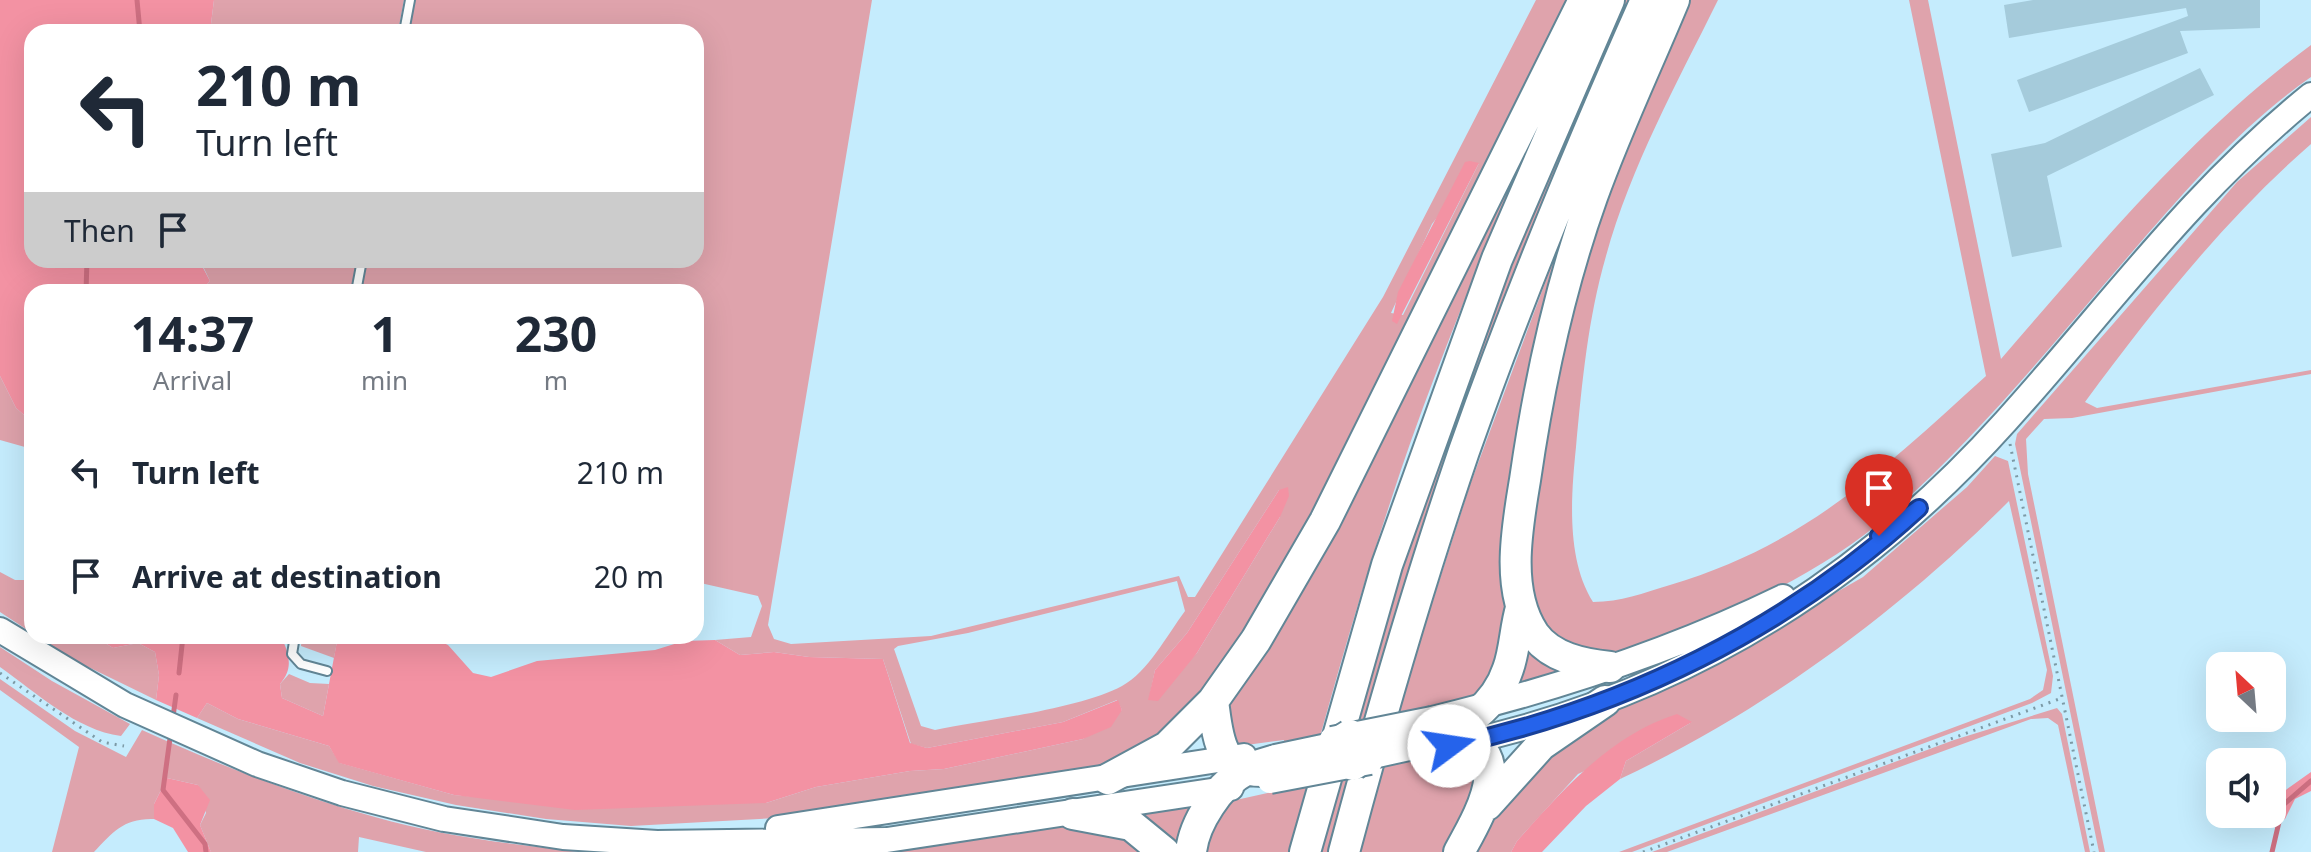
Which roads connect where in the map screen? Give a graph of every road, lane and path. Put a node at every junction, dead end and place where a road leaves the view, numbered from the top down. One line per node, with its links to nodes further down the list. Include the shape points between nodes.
1 (410, 0): 6 (lane)
2 (1584, 0): 17 (highway, via 1325,521 1256,640)
3 (1609, 0): 29 (highway, via 1497,259 1392,551)
4 (1646, 0): 30 (highway, via 1524,287 1465,450 1421,580)
5 (1674, 0): 10 (highway, via 1593,194 1550,339 1523,493 1516,574)
6 (406, 24)
7 (2311, 95): 8 (street, via 2236,159 2172,225)
8 (2005, 422): 9 (street); 16 (path)
9 (1919, 508): 13 (street, via 1805,586 1712,630); 18 (street, via 1865,558 1806,600 1699,659)
10 (1521, 608): 13 (highway, via 1535,636 1555,652 1579,663); 19 (highway, via 1508,670)
11 (0, 630): 26 (street, via 125,705 215,747 342,793 444,819 563,837)
12 (294, 644): 14 (lane, via 292,654 301,664)
13 (1610, 667): 19 (street)
14 (327, 671)
15 (0, 673): 21 (path, via 102,742)
16 (2062, 698): 32 (path); 33 (path)
17 (1213, 701): 22 (highway, via 1218,740); 23 (highway, via 1167,747)
18 (1605, 701): 20 (street); 24 (highway, via 1541,745)
19 (1486, 706): 20 (highway)
20 (1440, 736): 22 (highway, bridge, via 1368,754 1328,749); 24 (highway, via 1483,750 1492,780)
21 (124, 746)
22 (1256, 769): 23 (street); 25 (street); 28 (highway, via 1205,813)
23 (1108, 779): 26 (street)
24 (1481, 812): 31 (highway)
25 (1073, 814): 26 (street, via 887,840); 27 (highway, via 1131,825)
26 (657, 843)
27 (1164, 852)
28 (1191, 852)
29 (1305, 852)
30 (1344, 852)
31 (1459, 852)
32 (1643, 852)
33 (2094, 852)

